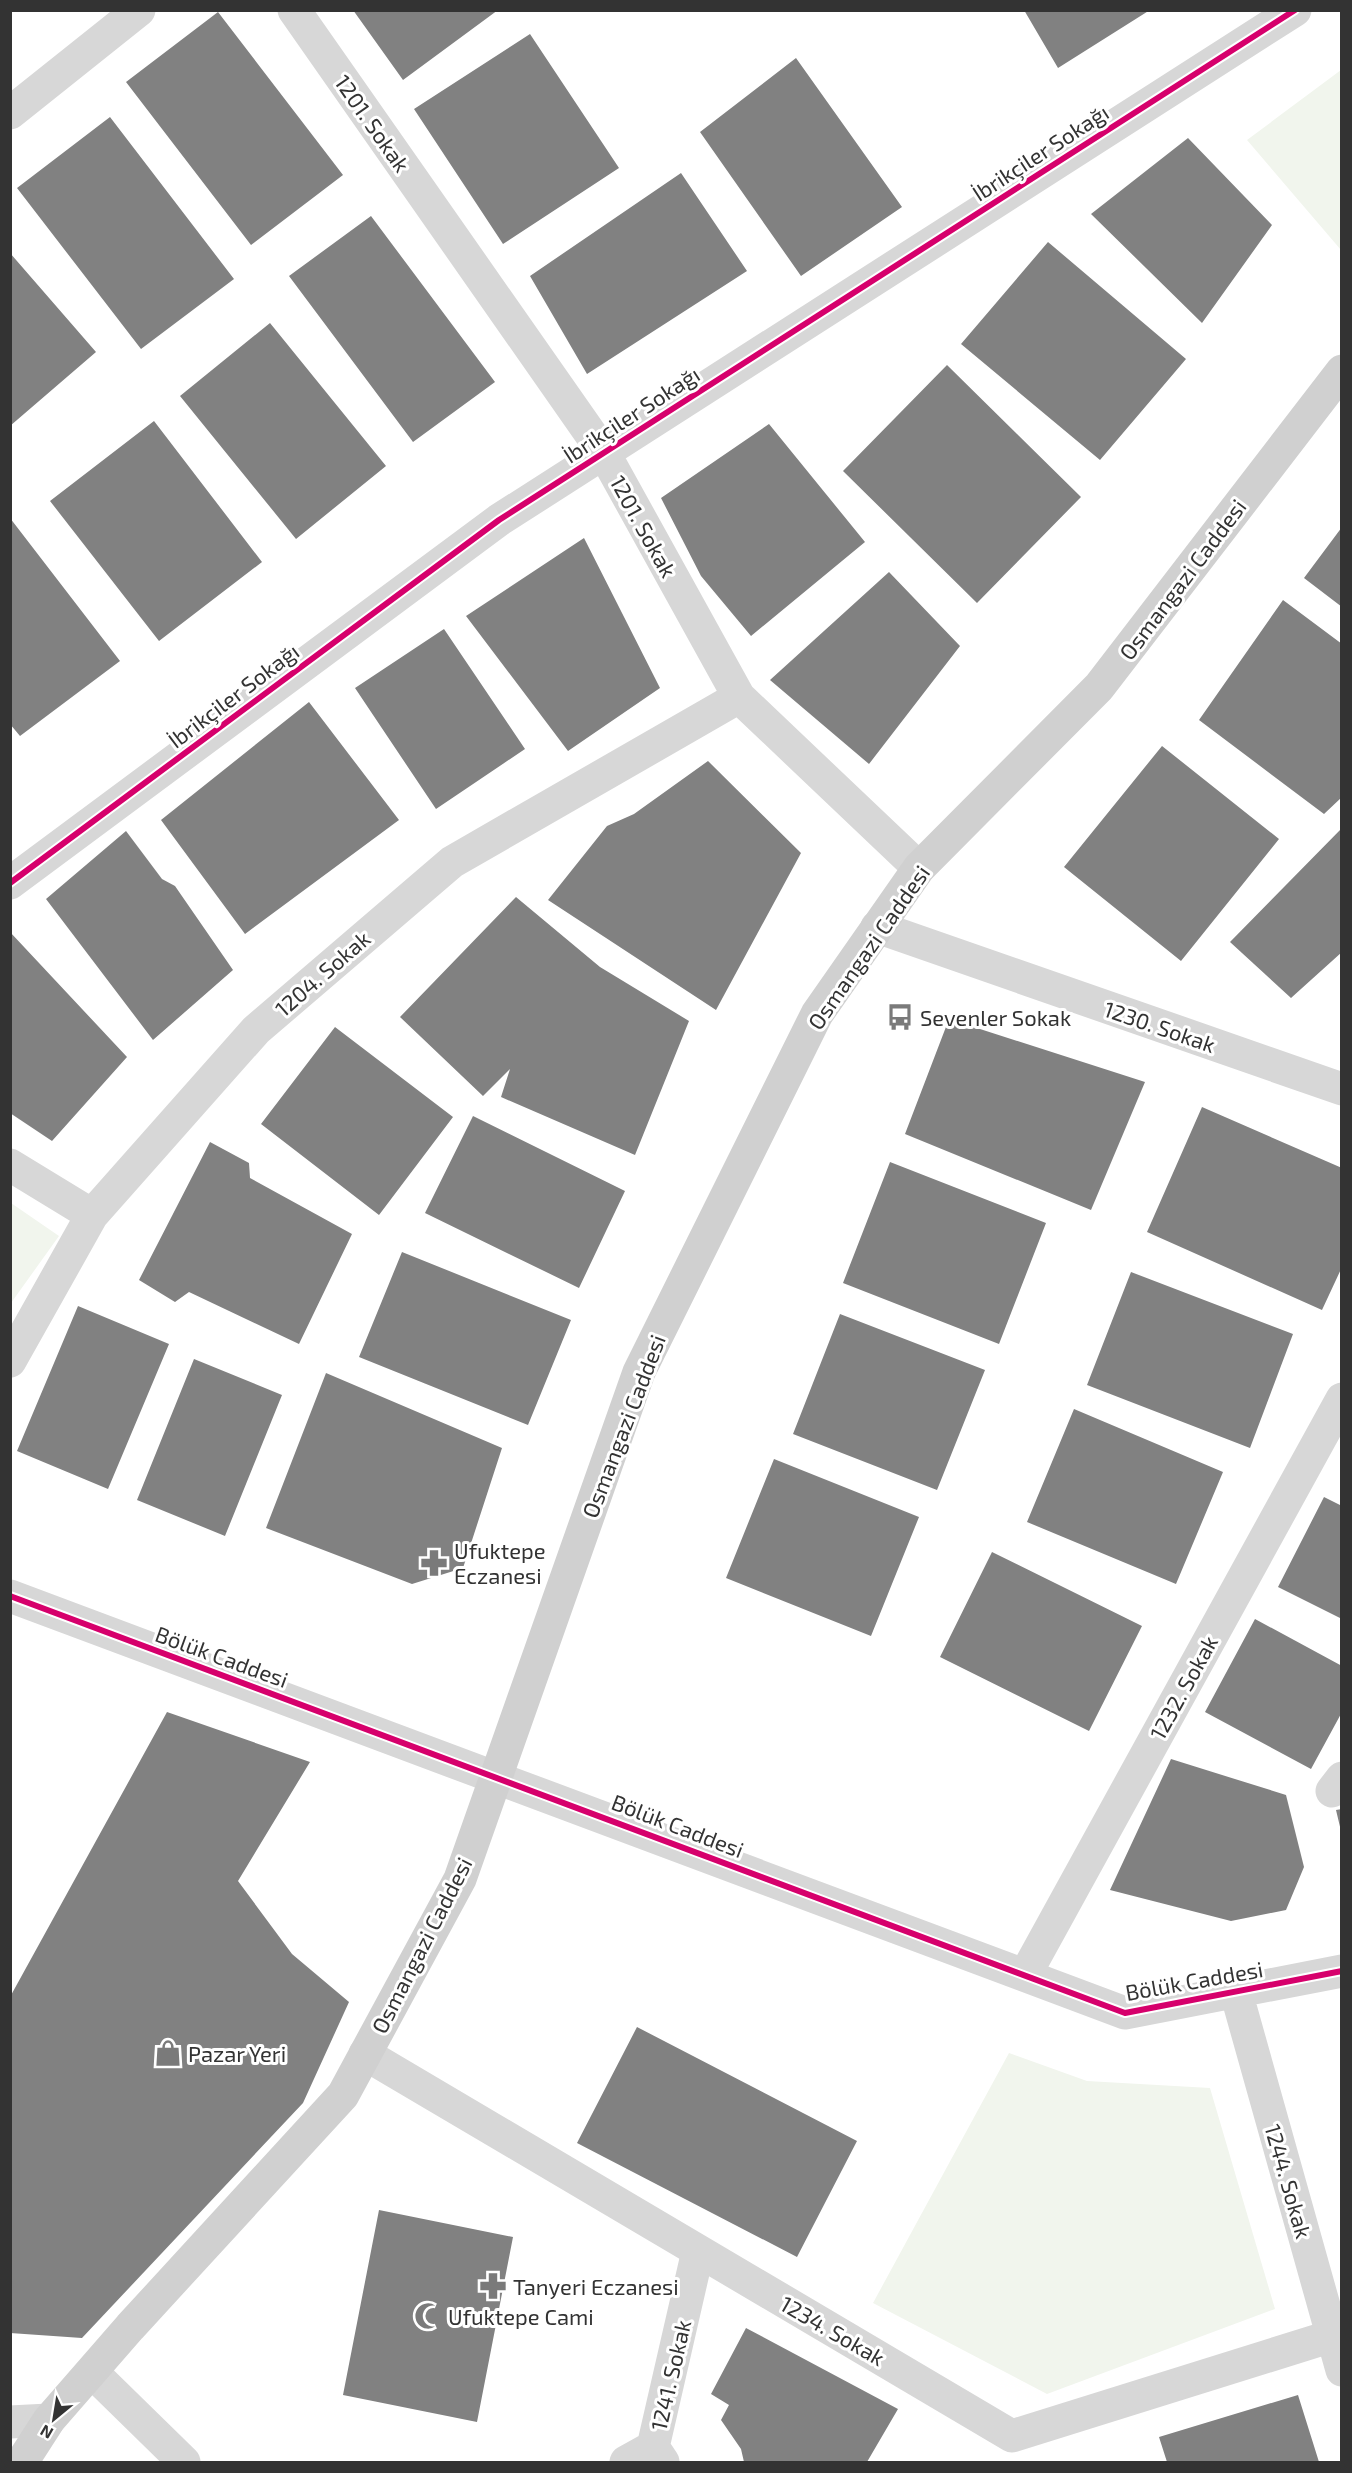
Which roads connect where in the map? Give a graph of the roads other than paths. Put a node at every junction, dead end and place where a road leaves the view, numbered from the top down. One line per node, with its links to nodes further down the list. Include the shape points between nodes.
1 (139, 10): 4 (street)
2 (294, 10): 6 (street, 1201. Sokak)
3 (1294, 10): 6 (street, İbrikçiler Sokağı)
4 (10, 113)
5 (1341, 372): 8 (main road, Osmangazi Caddesi, via 1100,687)
6 (604, 453): 7 (street, 1201. Sokak); 9 (street, İbrikçiler Sokağı, via 499,520)
7 (739, 697): 8 (street, 1201. Sokak); 13 (street, 1204. Sokak, via 452,862 256,1030)
8 (919, 868): 10 (main road, Osmangazi Caddesi)
9 (10, 883)
10 (877, 927): 11 (street, 1230. Sokak); 17 (main road, Osmangazi Caddesi, via 818,1014 639,1372)
11 (1341, 1089)
12 (10, 1165): 13 (street)
13 (92, 1215): 14 (street, 1204. Sokak)
14 (10, 1361)
15 (1341, 1399): 19 (street, 1232. Sokak)
16 (10, 1596): 17 (street, Bölük Caddesi)
17 (496, 1777): 19 (street, Bölük Caddesi); 21 (main road, Osmangazi Caddesi, via 460,1880)
18 (1341, 1971): 20 (street, Bölük Caddesi)
19 (1024, 1974): 20 (street, Bölük Caddesi, via 1125,2013)
20 (1236, 1992): 23 (street, 1244. Sokak)
21 (365, 2054): 22 (street, 1234. Sokak); 25 (main road, Osmangazi Caddesi, via 343,2095)
22 (698, 2251): 23 (street, 1234. Sokak, via 1012,2436); 28 (street, 1241. Sokak)
23 (1332, 2336): 24 (street, 1244. Sokak)
24 (1341, 2370)
25 (92, 2372): 26 (main road, Osmangazi Caddesi); 30 (street)
26 (50, 2420): 27 (street); 29 (main road, Osmangazi Caddesi)
27 (10, 2422)
28 (648, 2457)
29 (22, 2463)
30 (184, 2463)

